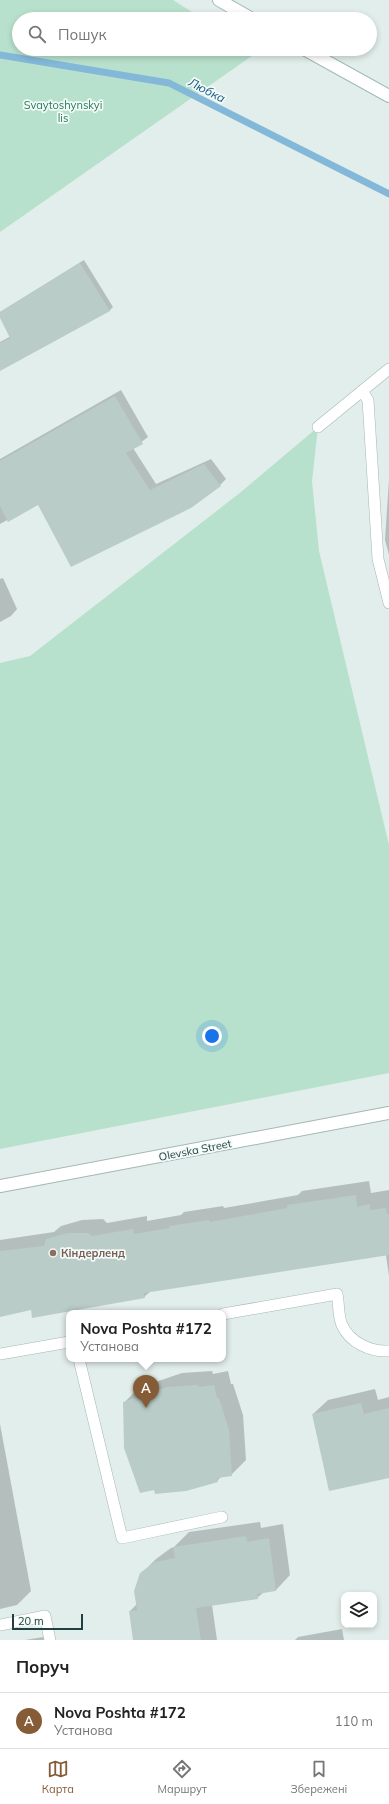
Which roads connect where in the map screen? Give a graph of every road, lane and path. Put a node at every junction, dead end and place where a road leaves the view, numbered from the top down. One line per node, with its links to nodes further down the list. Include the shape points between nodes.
1 (219, 0): 2 (street)
2 (240, 12)
3 (317, 56): 4 (street)
4 (389, 96)
5 (389, 369): 6 (lane)
6 (362, 391): 7 (lane); 8 (lane, via 368,400 378,559)
7 (318, 427)
8 (389, 603)
9 (389, 1113): 10 (street, Olevska Street)
10 (0, 1186)
11 (226, 1313): 13 (lane, via 337,1294 342,1325 353,1339 367,1349)
12 (66, 1343): 14 (lane)
13 (389, 1351)
14 (0, 1354)
15 (79, 1362): 16 (lane, via 122,1538)
16 (222, 1517)
17 (0, 1626): 18 (lane, via 45,1616)
18 (50, 1640)

